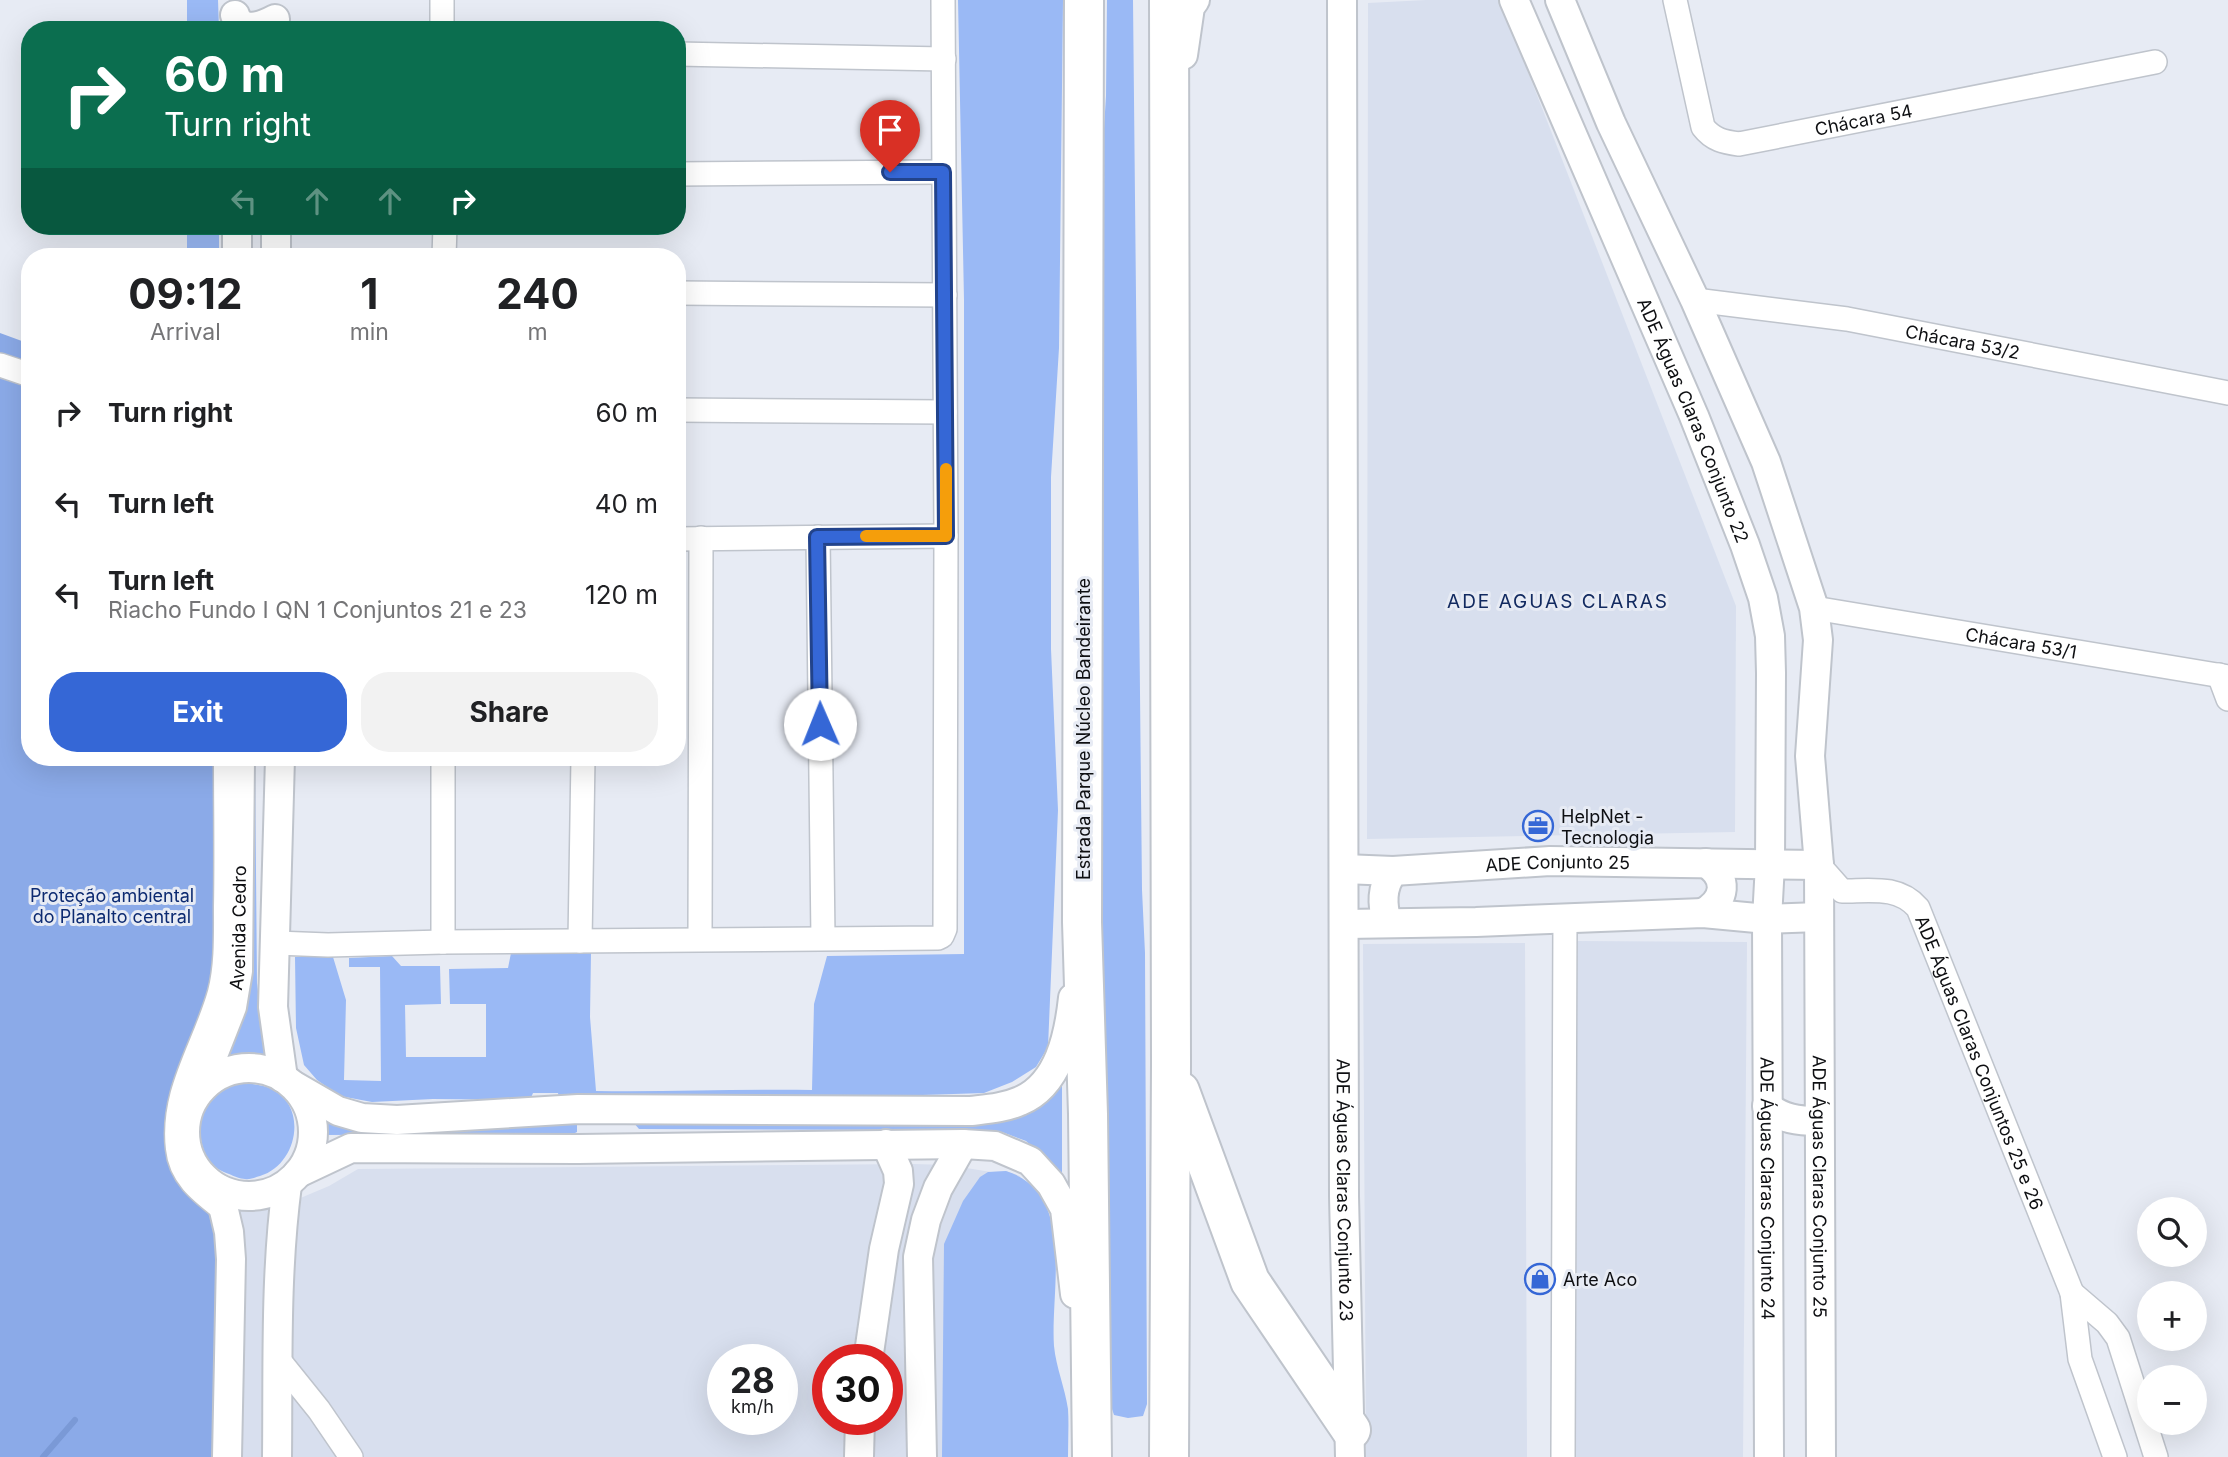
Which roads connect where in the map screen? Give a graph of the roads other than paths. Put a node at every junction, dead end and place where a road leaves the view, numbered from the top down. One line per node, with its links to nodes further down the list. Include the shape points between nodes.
1 (442, 0): 10 (street)
2 (943, 0): 12 (street)
3 (1084, 0): 49 (highway, Estrada Parque Núcleo Bandeirante)
4 (1169, 0): 14 (highway)
5 (1195, 0): 14 (street, via 1190,7)
6 (1342, 0): 42 (street)
7 (1514, 0): 30 (street, ADE Águas Claras Conjunto 22, via 1745,545 1763,598)
8 (1560, 0): 19 (street, ADE Águas Claras Conjunto 25, via 1611,123)
9 (1675, 0): 13 (street, Chácara 54, via 1703,127 1722,142 1740,144)
10 (442, 21)
11 (686, 54): 12 (street)
12 (944, 58): 15 (street)
13 (2155, 62)
14 (1169, 154): 57 (highway)
15 (943, 172): 16 (street); 18 (street)
16 (686, 174)
17 (686, 293): 18 (street)
18 (945, 295): 24 (street)
19 (1695, 300): 22 (street, Chácara 53/2, via 1847,319); 29 (street, ADE Águas Claras Conjunto 25, via 1766,462)
20 (0, 365): 21 (street)
21 (21, 372)
22 (2228, 393)
23 (686, 410): 24 (street)
24 (945, 412): 25 (street)
25 (946, 536): 26 (street); 52 (street, via 945,929 938,938)
26 (817, 537): 27 (street); 52 (street)
27 (701, 538): 28 (street); 53 (street)
28 (686, 539)
29 (1814, 608): 31 (street, ADE Águas Claras Conjunto 25, via 1818,640); 32 (street, Chácara 53/1)
30 (1771, 673): 31 (street, via 1780,666); 40 (street, ADE Águas Claras Conjunto 22)
31 (1814, 673): 41 (street, ADE Águas Claras Conjunto 25, via 1810,756)
32 (2223, 676): 33 (street)
33 (2228, 699)
34 (223, 766): 69 (street, via 223,935 217,990 176,1098 174,1128 179,1167 191,1187)
35 (240, 766): 59 (street, Avenida Cedro, via 238,971 232,1007)
36 (280, 766): 56 (street)
37 (443, 766): 55 (street)
38 (583, 766): 54 (street)
39 (1706, 863): 40 (street, ADE Conjunto 25); 43 (street, ADE Conjunto 25, via 1550,861); 45 (street, via 1717,870 1722,881 1721,896)
40 (1770, 864): 41 (street, ADE Conjunto 25); 48 (street, ADE Águas Claras Conjunto 24)
41 (1819, 865): 44 (street); 47 (street, ADE Águas Claras Conjunto 25)
42 (1344, 869): 43 (street, ADE Conjunto 25); 51 (street, ADE Águas Claras Conjunto 23)
43 (1393, 871): 50 (street, via 1382,904)
44 (1842, 891): 47 (street); 72 (street, ADE Águas Claras Conjuntos 25 e 26, via 1892,891 1918,908)
45 (1703, 913): 46 (street); 48 (street)
46 (1565, 917): 50 (street); 85 (street)
47 (1819, 917): 48 (street); 63 (street, ADE Águas Claras Conjunto 25)
48 (1767, 919): 60 (street, ADE Águas Claras Conjunto 24)
49 (1082, 922): 62 (street, via 1061,1054 1051,1075 1022,1101 971,1111); 75 (highway, Estrada Parque Núcleo Bandeirante)
50 (1387, 923): 51 (street)
51 (1345, 924): 77 (street, ADE Águas Claras Conjunto 23, via 1344,1196)
52 (823, 938): 53 (street)
53 (700, 939): 54 (street)
54 (580, 941): 55 (street)
55 (443, 942): 56 (street)
56 (276, 943): 58 (street, via 273,1007)
57 (1171, 1064): 77 (highway, via 1251,1281); 84 (highway)
58 (288, 1082): 59 (street, via 262,1069 239,1069 217,1076); 61 (street, via 338,1111 362,1118); 68 (street, via 312,1118 308,1157)
59 (200, 1091): 69 (street, via 185,1126 186,1145 192,1163)
60 (1767, 1106): 63 (street, via 1799,1121); 86 (street, ADE Águas Claras Conjunto 24)
61 (578, 1109): 62 (street); 67 (street, via 586,1118 588,1136)
62 (631, 1110): 66 (street, via 621,1119 620,1134 624,1143)
63 (1818, 1121): 87 (street, ADE Águas Claras Conjunto 25)
64 (886, 1144): 65 (street); 66 (street); 70 (street, via 899,1184)
65 (963, 1144): 71 (street, via 938,1188); 75 (street, via 995,1146 1030,1161 1065,1209 1080,1338)
66 (638, 1147): 67 (street)
67 (578, 1149): 68 (street, via 351,1148)
68 (293, 1179): 69 (street, via 271,1193 236,1195); 74 (street, via 280,1236)
69 (222, 1202): 78 (street, via 231,1259)
70 (884, 1249): 71 (street); 73 (street)
71 (918, 1257): 82 (street)
72 (2072, 1293): 88 (street, via 2080,1359); 89 (street, via 2119,1338)
73 (870, 1344)
74 (278, 1359): 79 (street); 80 (street)
75 (1092, 1389): 83 (highway, Estrada Parque Núcleo Bandeirante)
76 (860, 1435): 81 (street)
77 (1351, 1444)
78 (227, 1457)
79 (277, 1457)
80 (351, 1457)
81 (859, 1457)
82 (922, 1457)
83 (1092, 1457)
84 (1170, 1457)
85 (1563, 1457)
86 (1769, 1457)
87 (1821, 1457)
88 (2115, 1457)
89 (2156, 1457)

